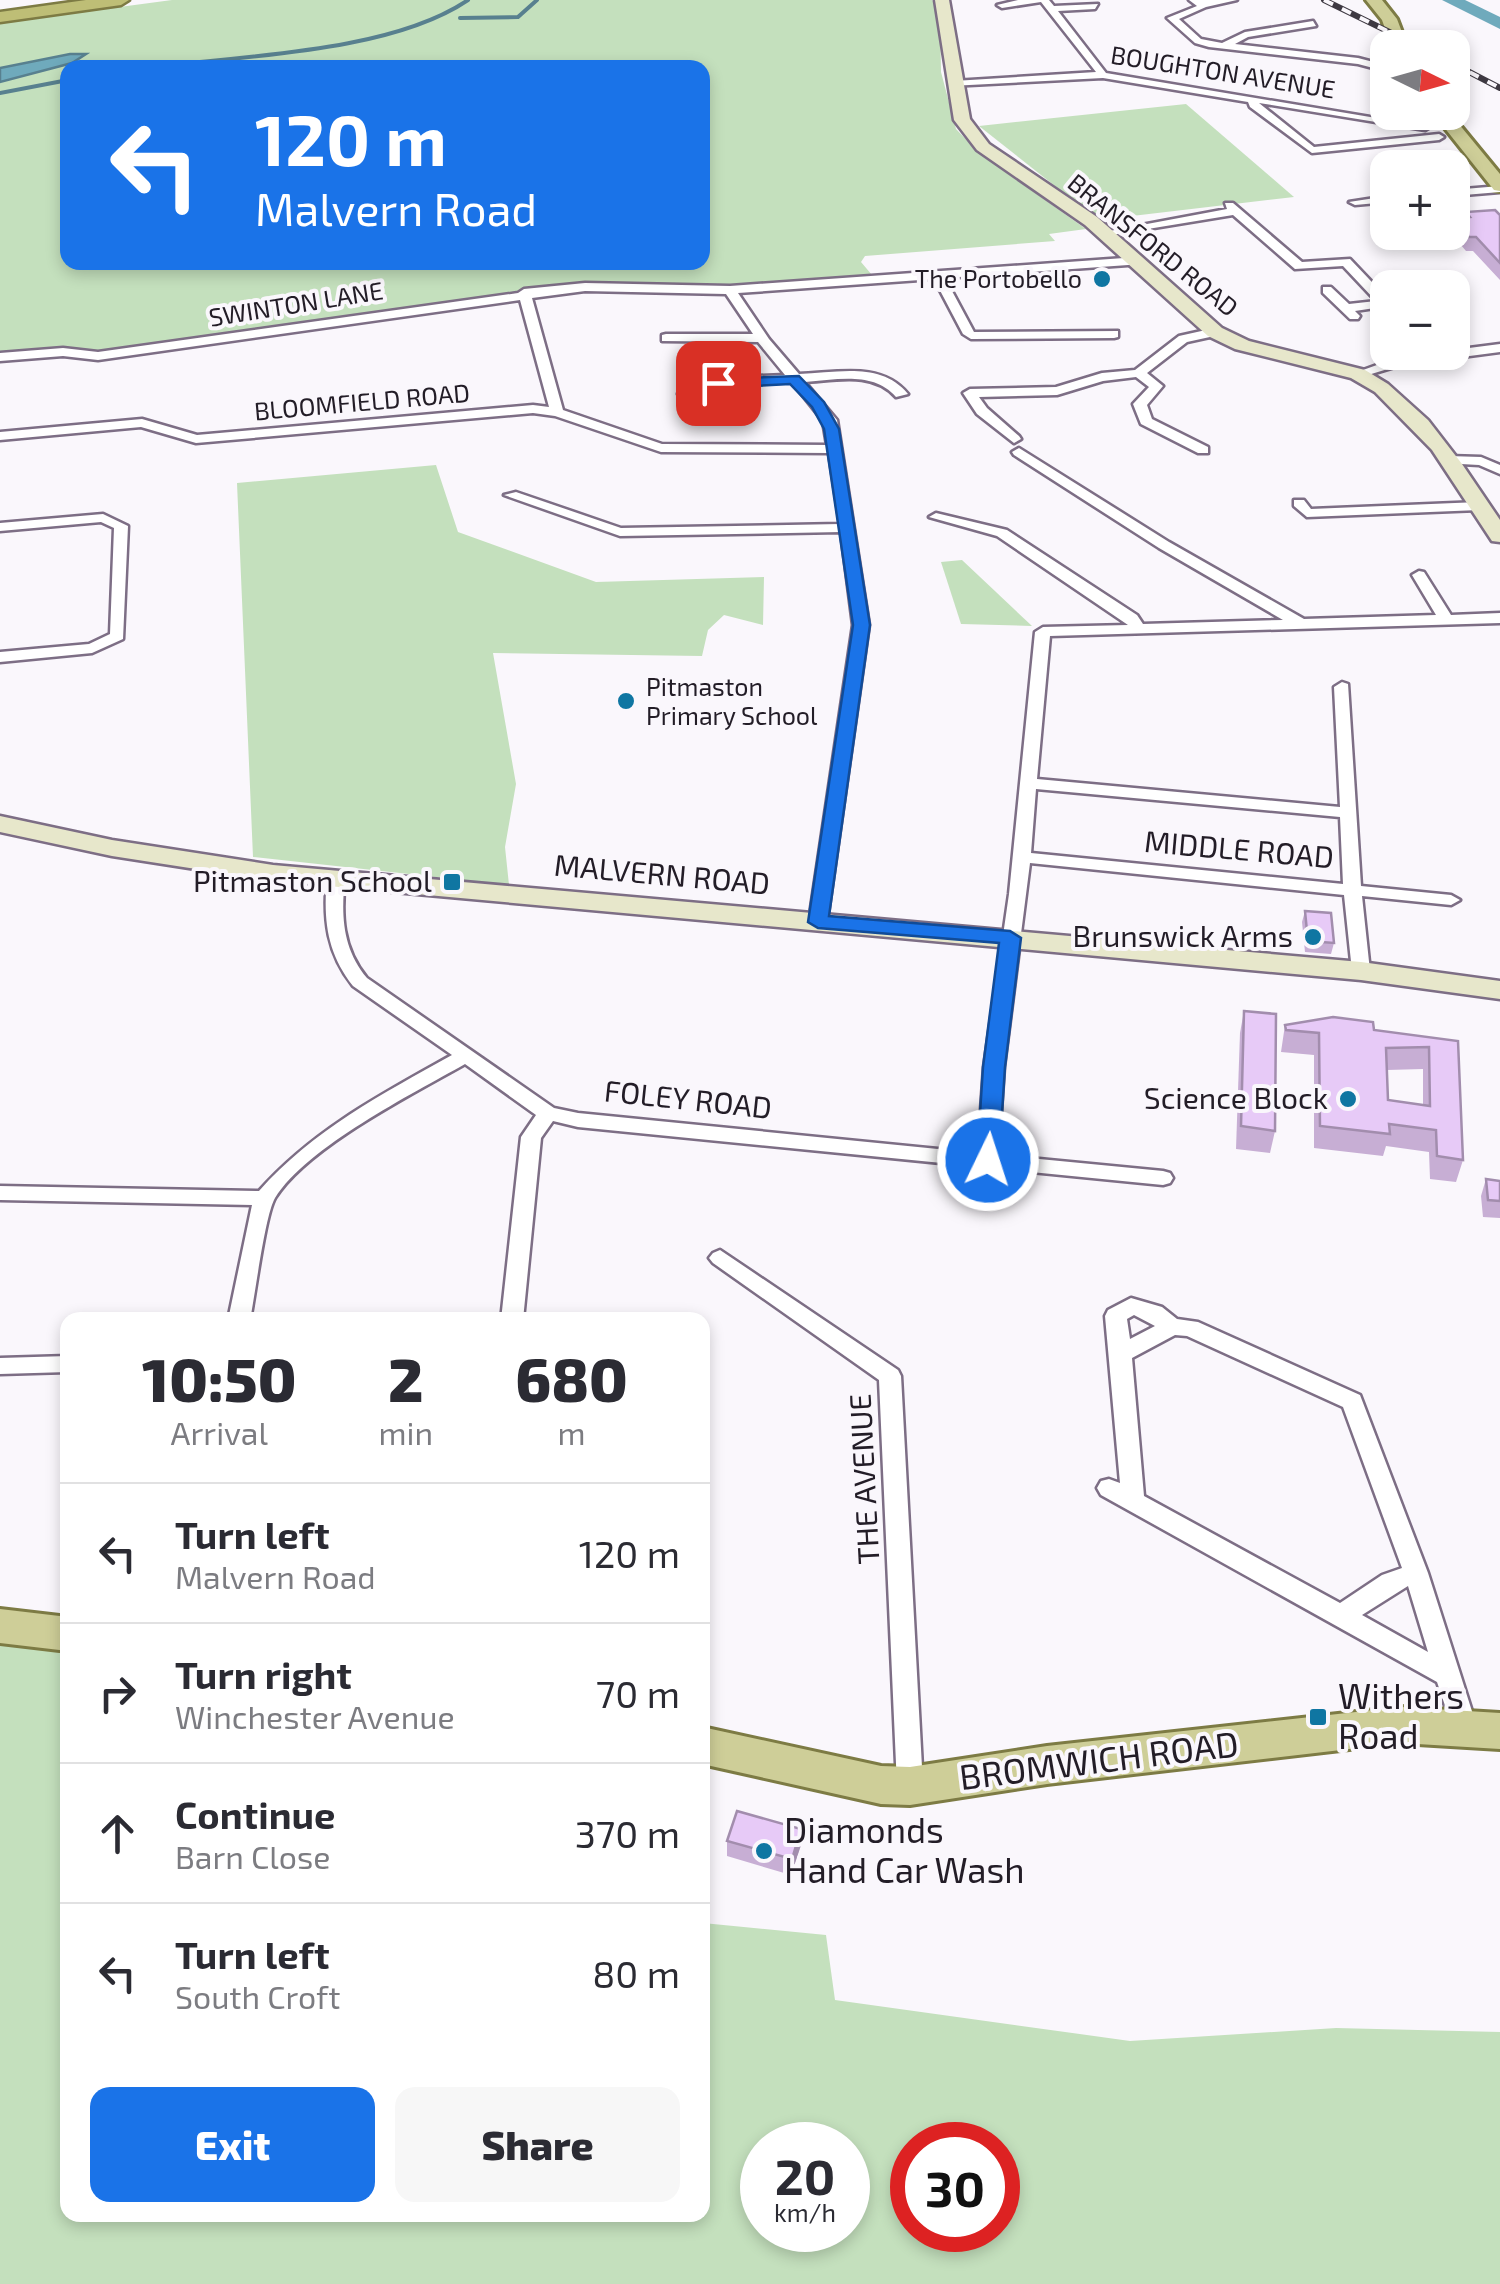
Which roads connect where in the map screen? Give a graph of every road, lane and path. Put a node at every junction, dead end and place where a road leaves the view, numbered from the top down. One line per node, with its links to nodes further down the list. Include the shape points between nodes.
1 (121, 0): 9 (highway)
2 (942, 0): 17 (main road, BRANSFORD ROAD)
3 (1232, 0): 6 (street)
4 (1374, 0): 13 (main road)
5 (1045, 3): 7 (street); 8 (street); 16 (street)
6 (1198, 3): 14 (street, via 1173,21 1198,41)
7 (1002, 5)
8 (1095, 6)
9 (0, 17)
10 (1286, 21): 12 (street)
11 (1313, 24): 12 (street)
12 (1298, 26): 14 (street)
13 (1394, 30)
14 (1223, 46): 15 (street)
15 (1370, 64)
16 (1103, 75): 17 (street, BOUGHTON AVENUE); 18 (street, BOUGHTON AVENUE)
17 (954, 84): 25 (main road, BRANSFORD ROAD, via 962,120 983,147)
18 (1253, 98): 19 (street, BOUGHTON AVENUE); 20 (street, via 1312,150)
19 (1370, 118)
20 (1436, 130): 21 (main road)
21 (1500, 187): 22 (street)
22 (1470, 191)
23 (1370, 201): 24 (street)
24 (1355, 202)
25 (1105, 232): 27 (main road, BRANSFORD ROAD); 28 (street, via 1232,208 1299,266)
26 (1335, 248): 28 (street)
27 (1138, 261): 29 (street, SWINTON LANE); 37 (main road, BRANSFORD ROAD)
28 (1346, 262): 30 (street)
29 (938, 274): 31 (street, SWINTON LANE); 38 (street, via 969,334)
30 (1370, 287)
31 (730, 290): 33 (street, SWINTON LANE, via 619,286); 40 (street)
32 (1326, 290): 35 (street)
33 (524, 293): 42 (street, SWINTON LANE, via 98,356); 48 (street)
34 (1370, 306): 35 (street)
35 (1347, 308): 36 (street)
36 (1358, 319)
37 (1215, 332): 43 (street, via 1183,340); 44 (main road, BRANSFORD ROAD)
38 (1114, 334)
39 (666, 338): 40 (street)
40 (761, 338): 45 (street)
41 (1500, 348): 44 (street, via 1399,360)
42 (0, 356)
43 (1140, 373): 50 (street, via 1157,386 1140,404 1146,421); 64 (street, via 1057,391 966,388 1015,437 1164,545)
44 (1358, 374): 52 (main road, BRANSFORD ROAD, via 1407,409)
45 (794, 380): 46 (street, via 687,383); 47 (street, via 872,376); 51 (street, via 830,420)
46 (685, 394)
47 (901, 394)
48 (557, 412): 49 (street, BLOOMFIELD ROAD, via 234,437 182,438 153,423); 51 (street, BLOOMFIELD ROAD, via 661,448)
49 (0, 436)
50 (1201, 442)
51 (832, 449): 59 (street)
52 (1448, 460): 53 (street, via 1481,461); 56 (main road, BRANSFORD ROAD)
53 (1500, 470)
54 (511, 495): 59 (street, via 620,532)
55 (1300, 503): 56 (street, via 1306,513)
56 (1479, 506): 60 (main road, BRANSFORD ROAD)
57 (936, 516): 65 (street, via 1002,533 1132,618)
58 (0, 527): 66 (street, via 103,518 121,526 118,636 92,648)
59 (848, 528): 75 (street, via 861,625)
60 (1500, 536)
61 (1419, 575): 63 (street)
62 (1500, 618): 63 (street)
63 (1446, 619): 64 (street)
64 (1299, 623): 65 (street)
65 (1138, 631): 68 (street, via 1043,632)
66 (0, 657)
67 (1342, 686): 69 (street)
68 (1030, 783): 69 (street); 71 (street)
69 (1347, 813): 73 (street)
70 (0, 824): 72 (main road, MALVERN ROAD, via 112,848)
71 (1021, 857): 73 (street, MIDDLE ROAD); 76 (street)
72 (336, 878): 75 (main road, MALVERN ROAD); 79 (street, FOLEY ROAD, via 331,918 344,965)
73 (1352, 888): 74 (street, MIDDLE ROAD); 77 (street)
74 (1451, 900)
75 (818, 922): 76 (main road, MALVERN ROAD)
76 (1010, 938): 77 (main road, MALVERN ROAD); 81 (street)
77 (1361, 971): 78 (main road, MALVERN ROAD)
78 (1500, 990)
79 (463, 1057): 80 (street, FOLEY ROAD); 84 (street, via 324,1139)
80 (548, 1114): 81 (street, FOLEY ROAD); 87 (street, via 531,1137)
81 (988, 1160): 82 (street, FOLEY ROAD)
82 (1163, 1178)
83 (0, 1194): 84 (street)
84 (264, 1198): 86 (street)
85 (720, 1258): 101 (street, THE AVENUE, via 890,1376)
86 (241, 1312)
87 (513, 1312)
88 (1172, 1328): 89 (street); 89 (street, via 1142,1308 1120,1310 1115,1325); 94 (street, via 1190,1328 1352,1401)
89 (1121, 1354): 93 (street)
90 (60, 1364): 91 (street)
91 (0, 1366)
92 (1110, 1488): 93 (street)
93 (1133, 1500): 95 (street)
94 (1416, 1573): 95 (street); 98 (street)
95 (1341, 1616): 98 (street)
96 (0, 1626): 97 (main road)
97 (60, 1633)
98 (1448, 1675): 99 (street)
99 (1482, 1729): 101 (main road, BROMWICH ROAD, via 1401,1726 1296,1736)
100 (710, 1747): 101 (main road, BROMWICH ROAD)
101 (910, 1786)

